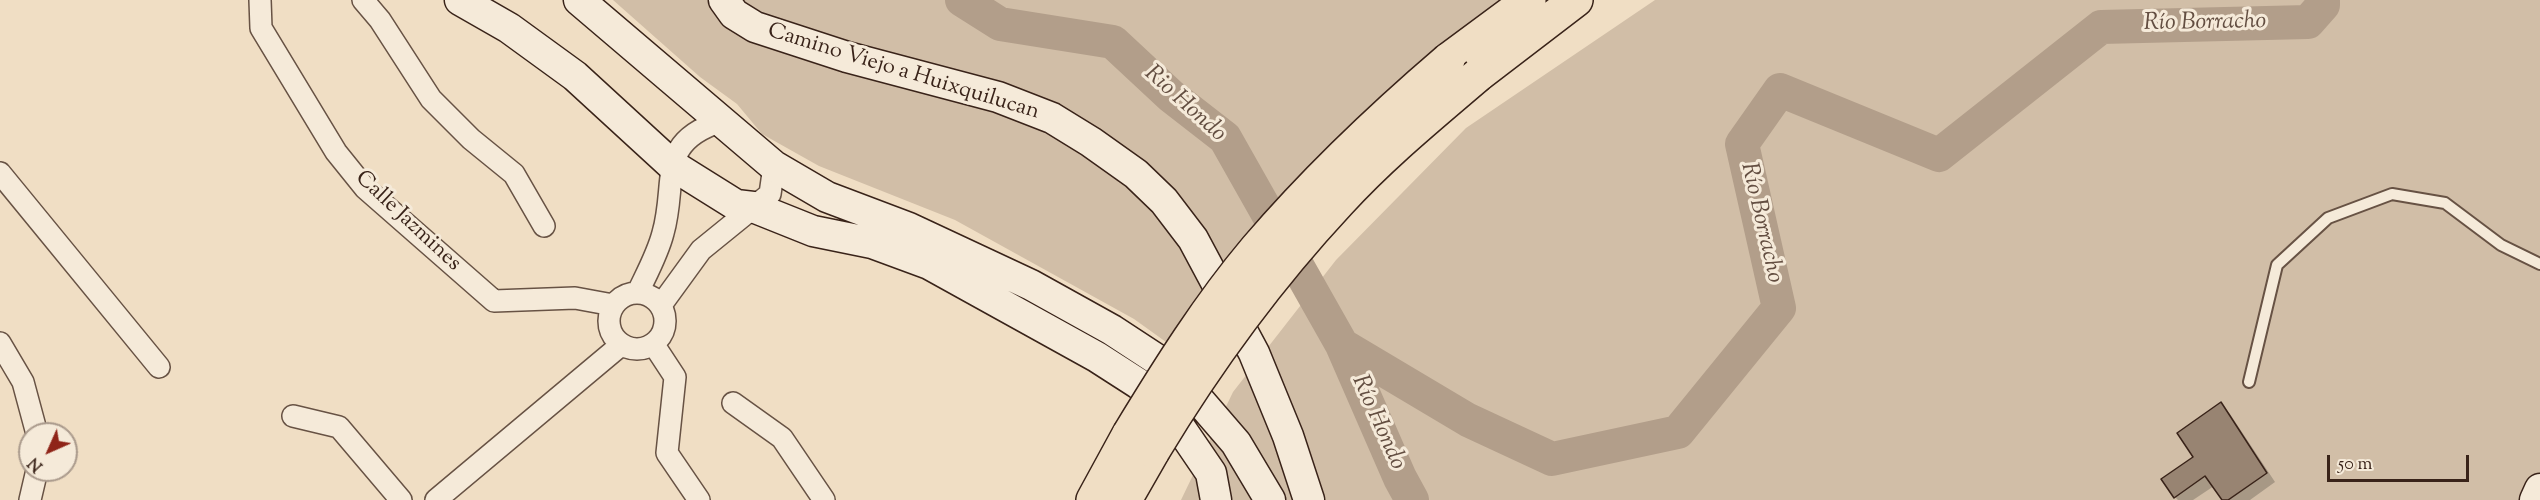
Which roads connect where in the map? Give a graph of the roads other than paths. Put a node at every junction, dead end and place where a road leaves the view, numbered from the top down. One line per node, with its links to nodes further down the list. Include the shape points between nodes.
1 (260, 0): 16 (street, Calle Jazmines, via 261,28 336,152 365,188 494,301 575,298)
2 (363, 0): 13 (street, via 432,99 471,139 514,174)
3 (460, 0): 9 (main road, via 509,28 574,76)
4 (579, 0): 8 (main road)
5 (724, 0): 38 (main road, Camino Viejo a Huixquilucan, via 734,14 754,27 847,57 998,97 1052,118 1136,174 1164,201 1193,239 1254,353)
6 (1529, 0): 26 (highway, bridge, via 1448,60 1346,151 1255,250 1183,349)
7 (1576, 0): 26 (highway, bridge, via 1478,75 1339,201 1261,295 1183,401)
8 (722, 121): 9 (street, via 702,127 685,139); 10 (main road)
9 (672, 165): 12 (main road, via 736,205); 15 (street, via 664,232)
10 (774, 166): 12 (street, via 770,194); 37 (main road, via 827,197 909,228 1031,285 1173,370 1236,443)
11 (0, 174): 21 (street)
12 (753, 207): 17 (street, via 701,250); 36 (main road, via 813,231 872,243 929,264 1097,357 1166,407 1211,473)
13 (544, 226)
14 (2540, 264): 22 (lane, via 2501,245 2445,203 2392,194 2328,218 2277,266)
15 (638, 292): 16 (street, via 624,295); 17 (street)
16 (613, 305): 19 (street, via 608,319 611,333)
17 (661, 305): 20 (street, via 666,319 663,333)
18 (0, 343): 25 (street, via 23,382)
19 (621, 345): 20 (street, via 637,350); 31 (street)
20 (654, 345): 32 (street, via 675,377 667,453)
21 (159, 366)
22 (2249, 382)
23 (733, 403): 33 (street, via 782,438)
24 (293, 417): 30 (street, via 339,427)
25 (35, 422)
26 (1141, 442): 34 (highway); 35 (highway)
27 (34, 482): 29 (street)
28 (2540, 489): 39 (main road)
29 (30, 500)
30 (401, 500)
31 (436, 500)
32 (699, 500)
33 (824, 500)
34 (1093, 500)
35 (1125, 500)
36 (1218, 500): 37 (main road, via 1233,491 1246,490)
37 (1269, 500)
38 (1309, 500)
39 (2535, 500)

